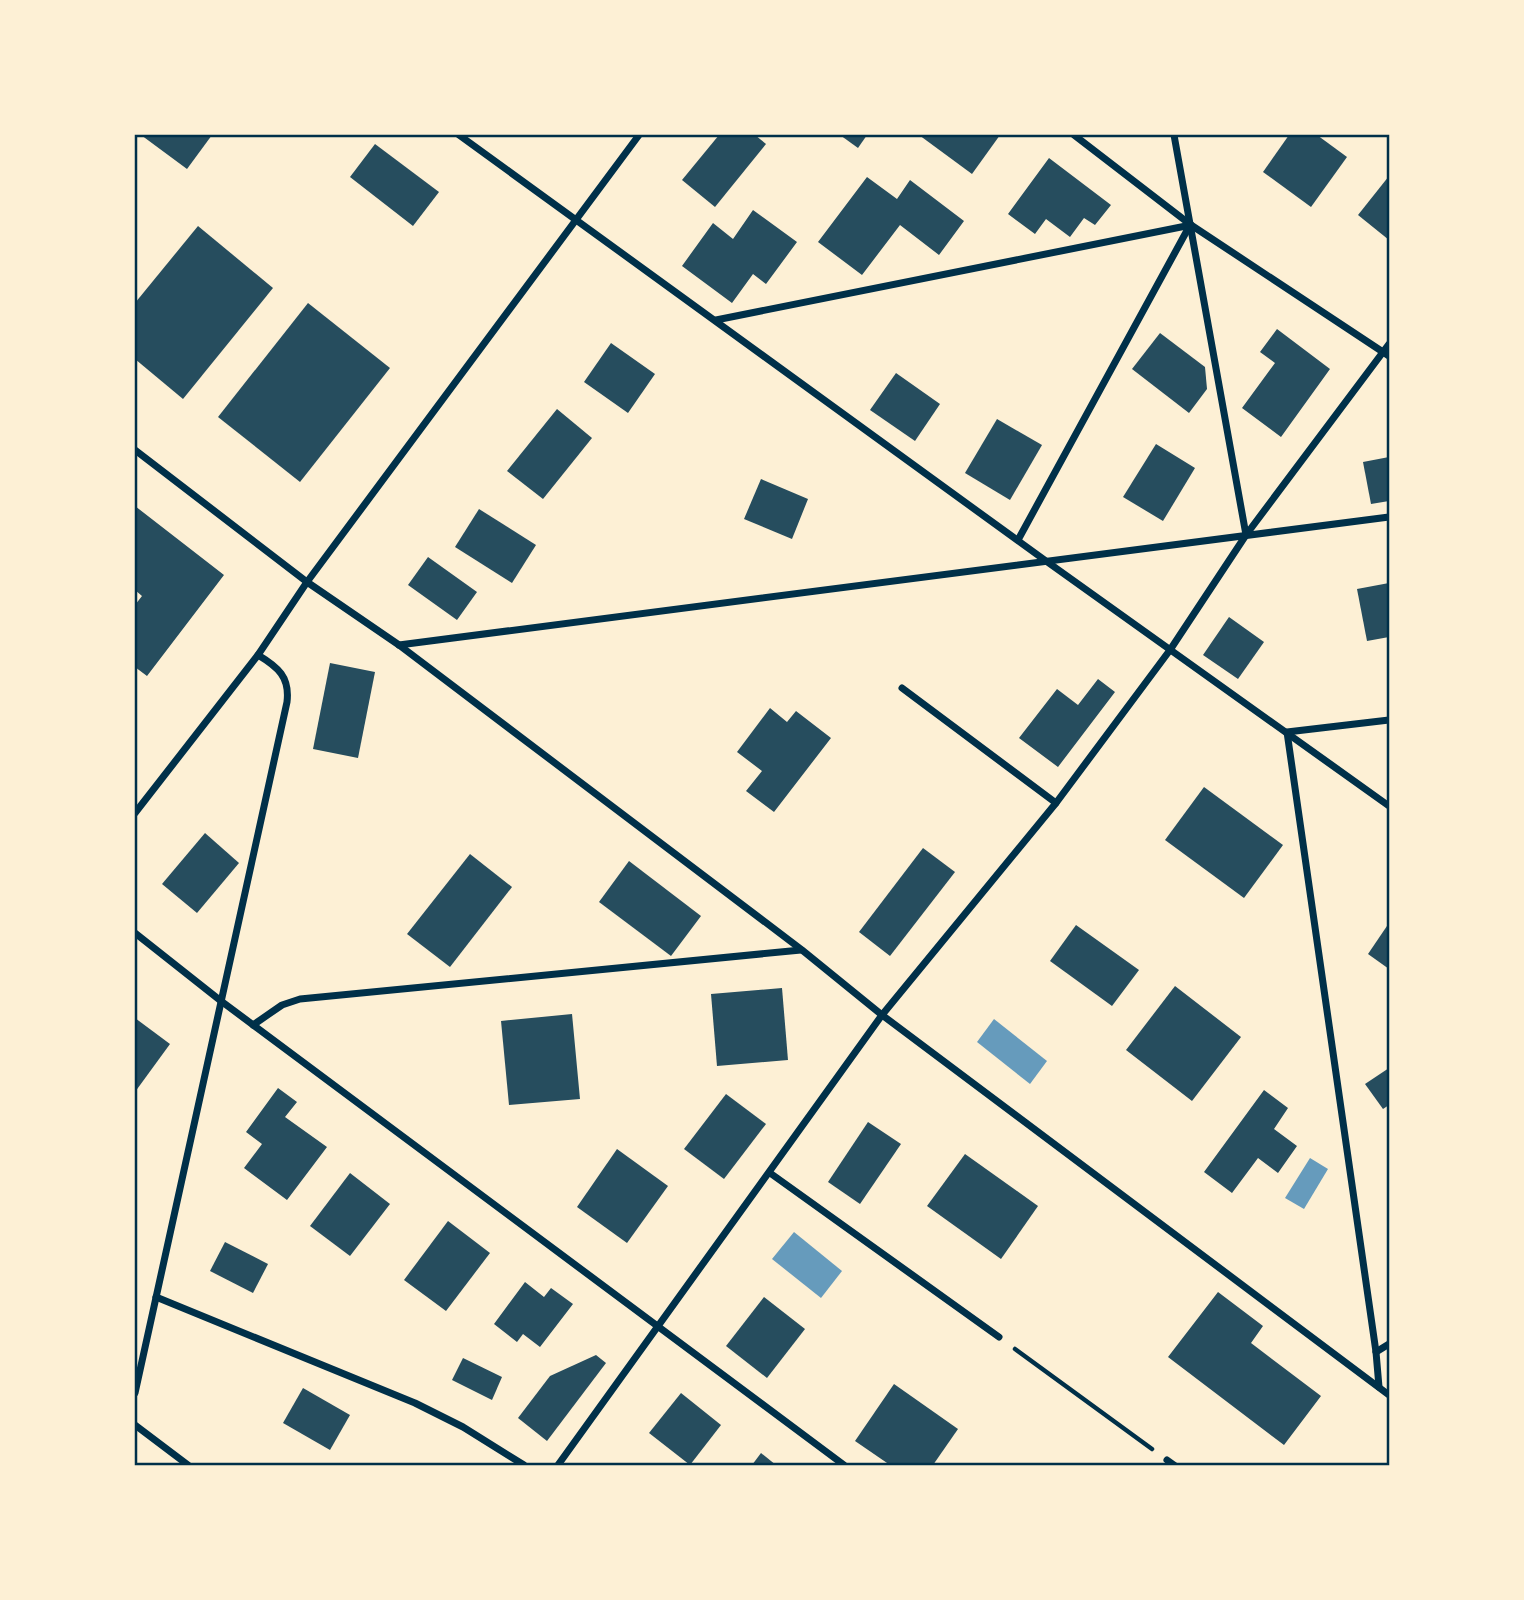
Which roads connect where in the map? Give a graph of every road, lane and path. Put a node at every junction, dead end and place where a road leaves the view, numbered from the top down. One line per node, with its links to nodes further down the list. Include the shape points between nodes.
1 (459, 135): 5 (street)
2 (639, 135): 5 (street)
3 (1074, 135): 6 (street)
4 (1174, 135): 6 (street)
5 (577, 220): 7 (street); 15 (street)
6 (1191, 225): 7 (street); 9 (street); 12 (street); 13 (street)
7 (716, 320): 13 (street)
8 (1389, 344): 9 (street)
9 (1386, 354): 12 (street)
10 (135, 450): 15 (street)
11 (1389, 517): 12 (street)
12 (1245, 535): 14 (street); 17 (street)
13 (1018, 540): 14 (street)
14 (1046, 561): 16 (street); 17 (street)
15 (307, 582): 16 (street); 18 (street)
16 (399, 645): 26 (street)
17 (1170, 650): 21 (street); 22 (street)
18 (258, 655): 24 (street); 27 (street, via 281,670 288,696)
19 (902, 688): 22 (street)
20 (1389, 720): 21 (street)
21 (1287, 732): 23 (street); 35 (street)
22 (1056, 803): 28 (street)
23 (1389, 806)
24 (135, 813)
25 (135, 933): 27 (street)
26 (802, 950): 28 (street); 29 (street, via 300,999)
27 (220, 1001): 29 (street); 31 (street)
28 (882, 1015): 30 (street); 36 (street)
29 (253, 1025): 32 (street)
30 (770, 1173): 32 (street); 33 (street)
31 (156, 1297): 37 (street); 42 (street, via 415,1403)
32 (657, 1328): 43 (street); 44 (street)
33 (999, 1337): 40 (path)
34 (1389, 1344): 35 (street)
35 (1376, 1352): 36 (street)
36 (1379, 1387): 38 (street)
37 (135, 1393)
38 (1389, 1395)
39 (135, 1425): 41 (street)
40 (1170, 1463)
41 (188, 1465)
42 (524, 1465)
43 (558, 1465)
44 (844, 1465)

